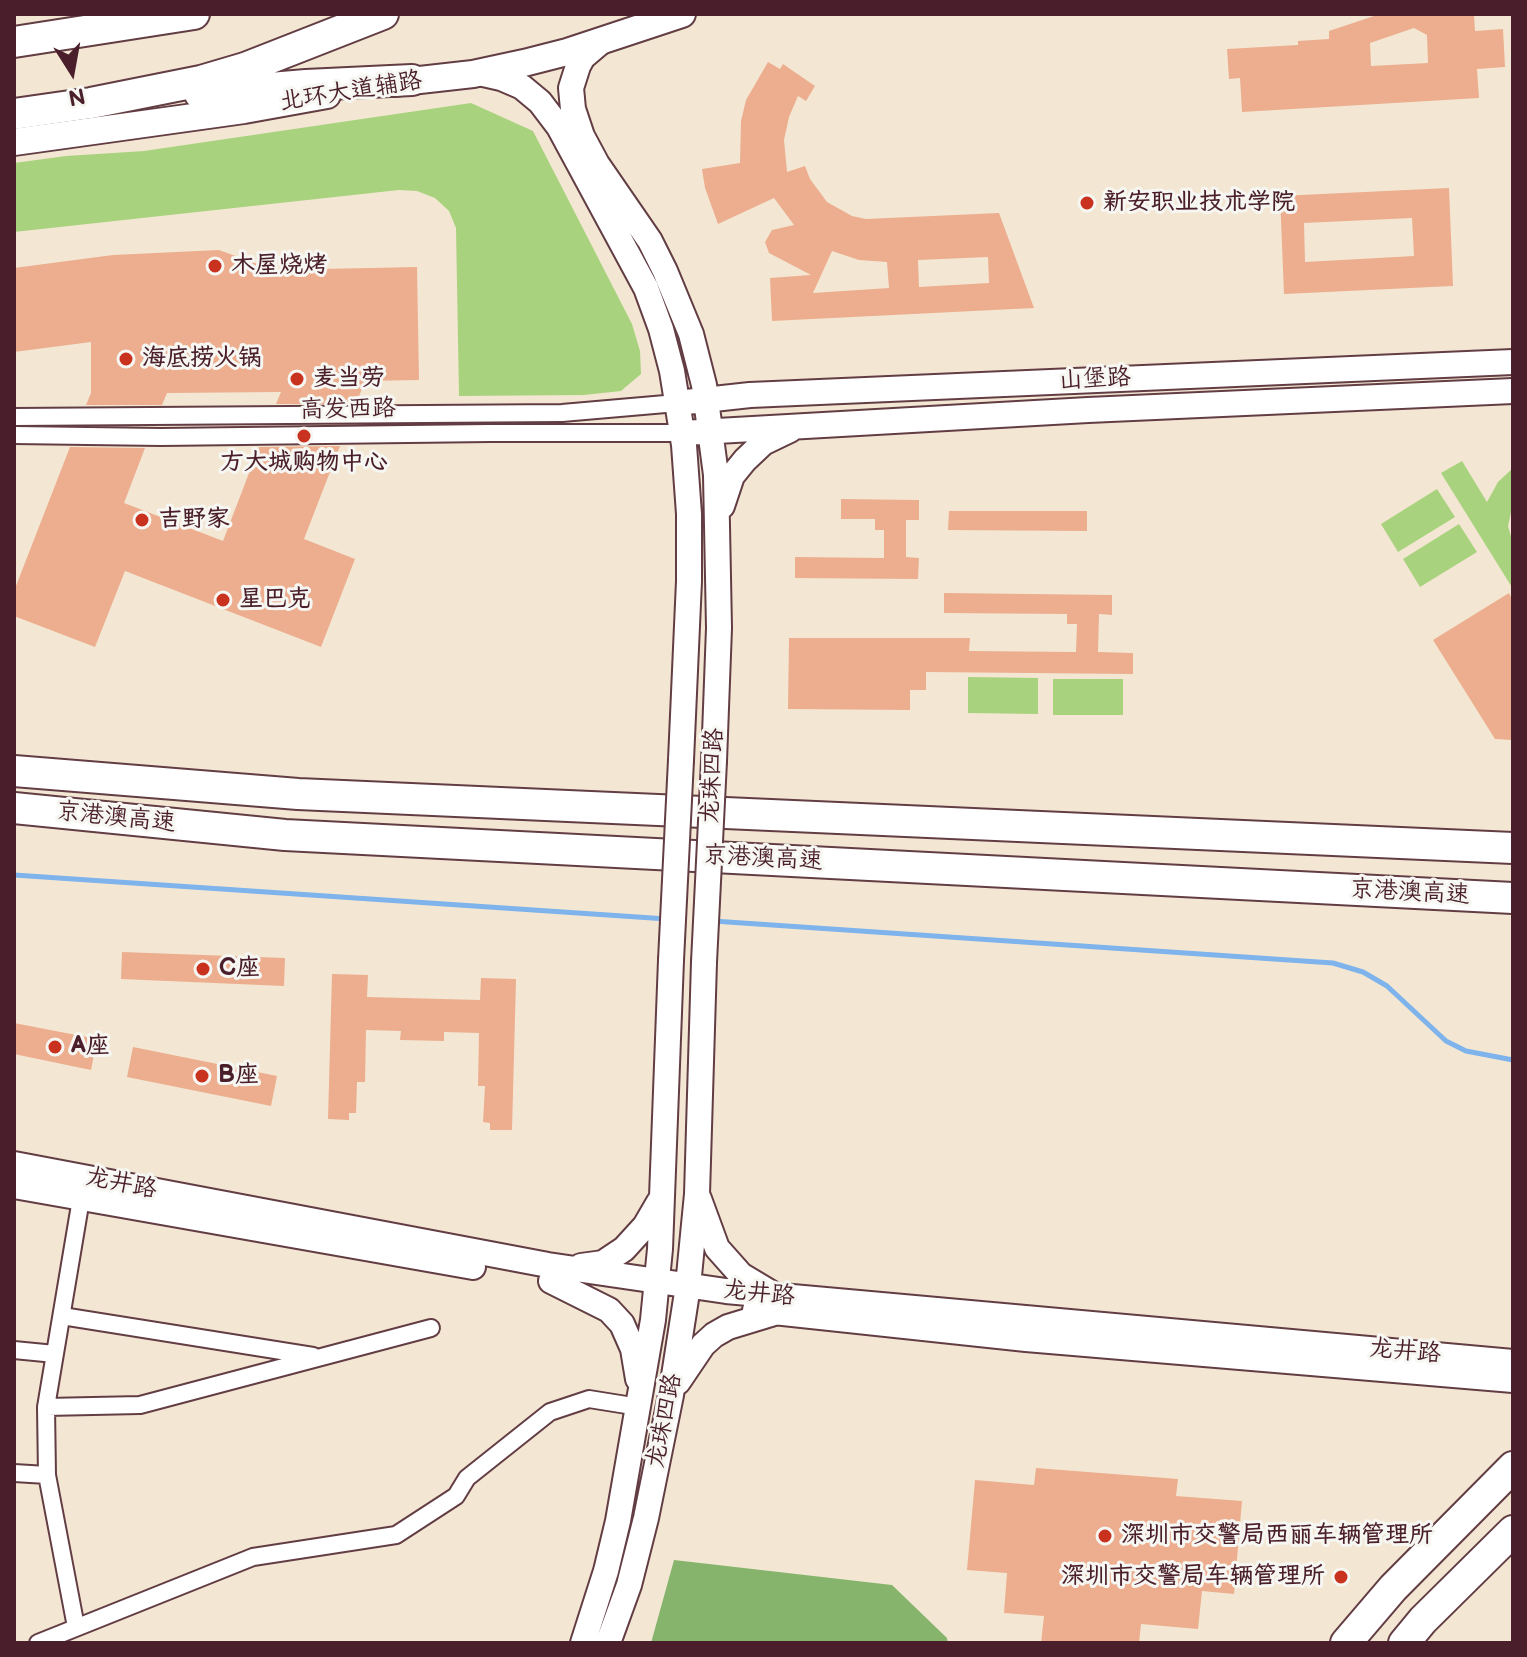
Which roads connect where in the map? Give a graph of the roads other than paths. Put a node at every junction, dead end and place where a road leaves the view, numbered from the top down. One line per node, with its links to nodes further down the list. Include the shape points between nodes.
1 (194, 14): 5 (highway)
2 (383, 14): 8 (highway, via 245,68)
3 (682, 14): 4 (main road, 北环大道辅路)
4 (603, 40): 6 (main road, 北环大道辅路); 15 (main road, 龙珠四路, via 578,66 571,88 573,109 597,164 665,271 691,334)
5 (14, 42)
6 (479, 73): 7 (main road, 北环大道辅路); 16 (main road, 龙珠四路, via 522,87 559,127 646,288)
7 (412, 80): 8 (highway); 10 (main road, 北环大道辅路)
8 (91, 103): 9 (highway)
9 (14, 114)
10 (14, 142)
11 (1513, 354): 13 (main road)
12 (1513, 362): 13 (main road, 山堡路)
13 (1484, 363): 15 (main road, 山堡路)
14 (1513, 391): 18 (main road, 山堡路)
15 (706, 399): 16 (main road, 山堡路); 19 (main road, 龙珠四路)
16 (677, 403): 17 (street, 高发西路, via 562,413); 20 (main road, 龙珠四路)
17 (14, 417)
18 (803, 425): 19 (main road, 山堡路); 22 (main road, via 763,443 732,476)
19 (711, 432): 20 (main road, 山堡路); 22 (main road, 龙珠四路)
20 (682, 433): 21 (street, 高发西路); 30 (main road, 龙珠四路, bridge, via 689,581)
21 (14, 435)
22 (717, 531): 32 (main road, 龙珠四路, bridge, via 719,628)
23 (14, 771): 25 (highway, 京港澳高速, via 298,794)
24 (14, 808): 26 (highway, 京港澳高速, via 285,835)
25 (1513, 848)
26 (1328, 889): 27 (highway, 京港澳高速); 28 (highway, via 1396,908)
27 (1513, 898)
28 (1513, 913)
29 (14, 1164): 34 (main road, 龙井路)
30 (663, 1184): 34 (main road, via 651,1218 624,1249 603,1263); 35 (main road, 龙珠四路)
31 (14, 1186): 33 (main road, 龙井路)
32 (697, 1194): 36 (main road, 龙珠四路); 37 (main road, via 717,1248)
33 (81, 1199): 34 (main road, 龙井路); 38 (street)
34 (550, 1273): 35 (main road, 龙井路); 47 (main road, via 622,1324 636,1363)
35 (657, 1290): 36 (main road, 龙井路); 47 (main road, 龙珠四路)
36 (687, 1294): 37 (main road, 龙井路); 45 (main road, 龙珠四路)
37 (776, 1304): 43 (main road, 龙井路); 44 (main road, 龙井路, via 1026,1339); 45 (main road, via 714,1335)
38 (62, 1316): 41 (street); 42 (street)
39 (431, 1328): 42 (street)
40 (14, 1350): 41 (street)
41 (55, 1354): 46 (street)
42 (320, 1357): 46 (street, via 140,1405)
43 (1513, 1362)
44 (1513, 1380)
45 (671, 1395): 55 (main road, 龙珠四路, via 634,1567)
46 (46, 1407): 50 (street)
47 (639, 1407): 52 (street, via 589,1399 550,1412 467,1478 456,1496 396,1535 253,1557); 54 (main road, 龙珠四路, via 612,1548)
48 (1513, 1467): 56 (highway)
49 (14, 1473): 50 (street)
50 (47, 1475): 52 (street)
51 (1513, 1531): 57 (highway)
52 (76, 1627): 53 (street)
53 (38, 1643)
54 (583, 1643)
55 (608, 1643)
56 (1346, 1643)
57 (1404, 1643)

